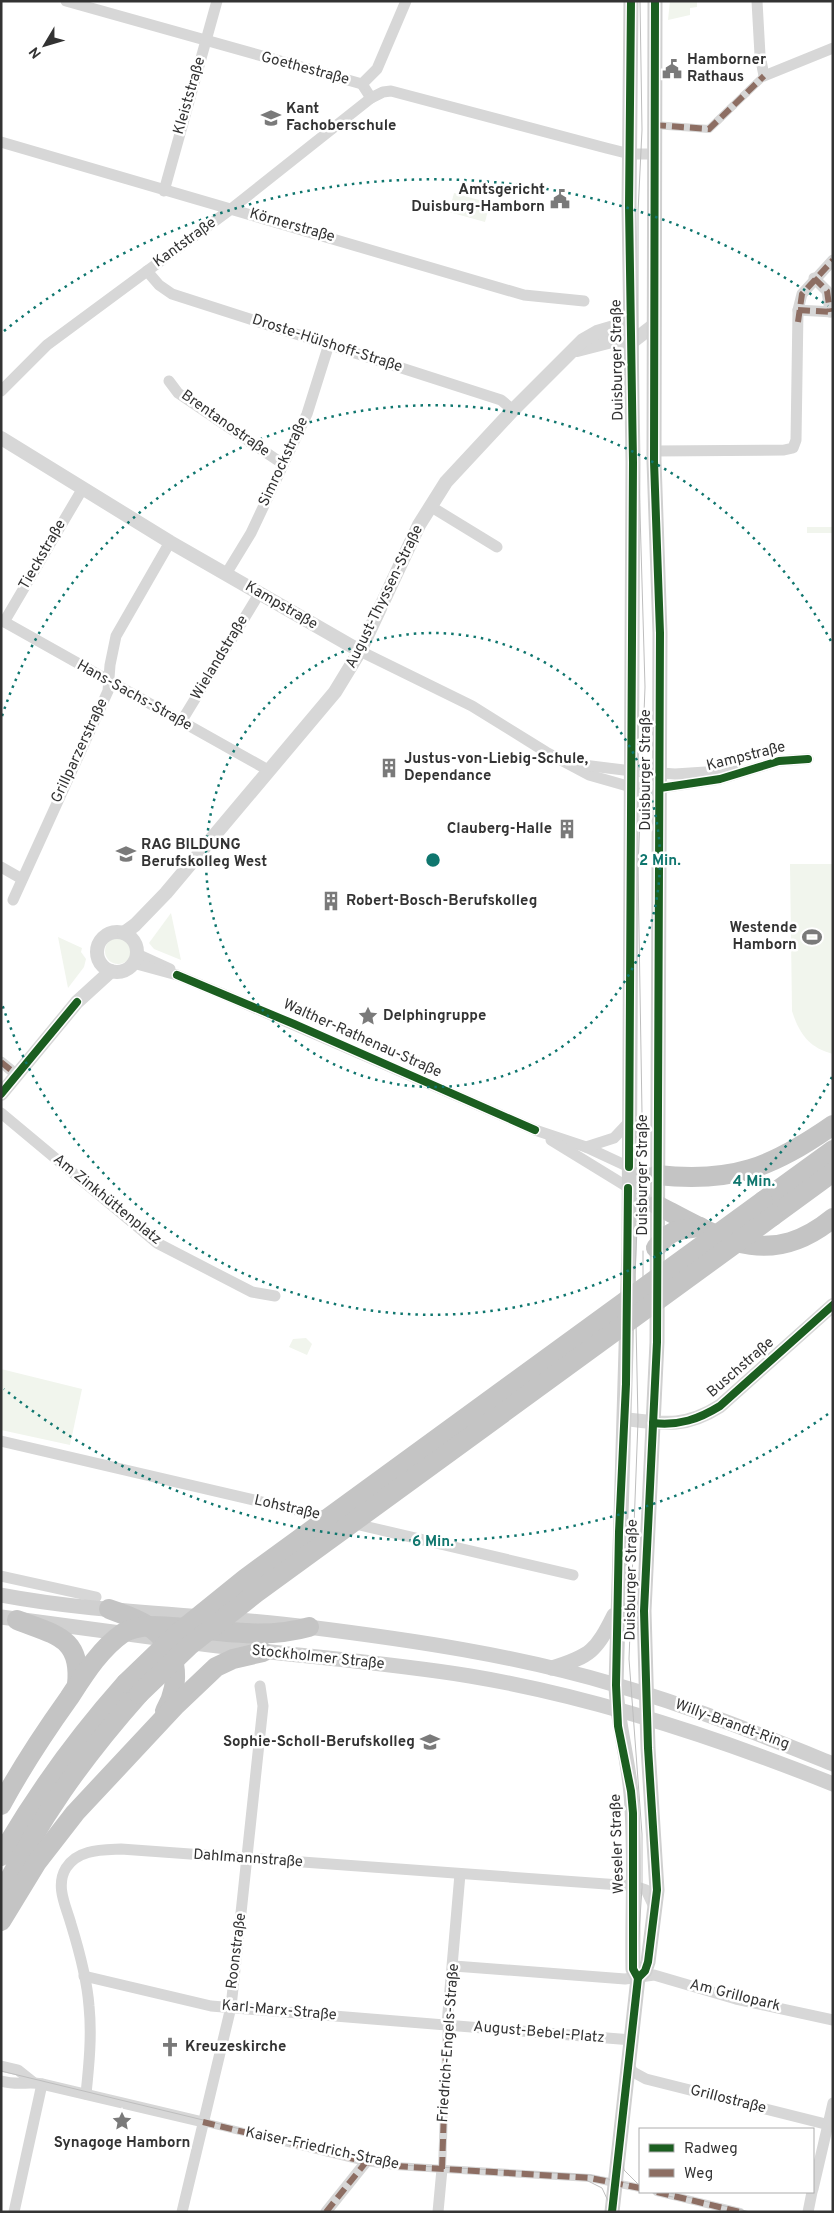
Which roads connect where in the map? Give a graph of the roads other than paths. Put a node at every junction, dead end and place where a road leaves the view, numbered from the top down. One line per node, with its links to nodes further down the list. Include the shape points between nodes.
1 (66, 1): 7 (street, Goethestraße)
2 (217, 1): 7 (street, Kleiststraße)
3 (406, 1): 10 (street, via 377,69)
4 (631, 1): 14 (main road, Duisburger Straße)
5 (655, 1): 12 (main road, Duisburger Straße)
6 (758, 1): 9 (street)
7 (205, 42): 10 (street, Goethestraße); 16 (street, Kleiststraße)
8 (833, 48): 9 (street)
9 (764, 76): 12 (street, via 710,129)
10 (362, 84): 11 (street, Goethestraße)
11 (371, 98): 14 (street, via 391,91); 17 (street, Kantstraße)
12 (654, 125): 15 (main road, Duisburger Straße)
13 (1, 142): 16 (street, Körnerstraße)
14 (630, 154): 15 (street); 24 (main road, Duisburger Straße)
15 (654, 154): 25 (main road, Duisburger Straße)
16 (164, 191): 17 (street, Körnerstraße)
17 (231, 209): 19 (street, Kantstraße); 21 (street, Körnerstraße, via 524,294)
18 (833, 260): 20 (street)
19 (147, 271): 27 (street, Droste-Hülshoff-Straße, via 172,294); 30 (street, Kantstraße, via 35,355)
20 (814, 278): 22 (street, via 802,294); 23 (street, via 826,291)
21 (584, 302)
22 (798, 310): 23 (street); 33 (street, via 796,440 793,448)
23 (831, 312)
24 (631, 322): 26 (main road, Duisburger Straße); 28 (street, August-Thyssen-Straße, via 597,332)
25 (654, 325): 26 (street); 33 (main road, Duisburger Straße)
26 (632, 342): 28 (street, August-Thyssen-Straße, via 612,341); 48 (main road, Duisburger Straße)
27 (329, 344): 31 (street, Droste-Hülshoff-Straße, via 501,400); 34 (street, Simrockstraße, via 307,414)
28 (571, 352): 31 (street, August-Thyssen-Straße)
29 (169, 380): 34 (street, Brentanostraße, via 178,393)
30 (1, 390)
31 (513, 410): 36 (street, August-Thyssen-Straße, via 462,463)
32 (1, 438): 35 (street, Kampstraße)
33 (654, 451): 49 (main road, Duisburger Straße, via 660,634)
34 (283, 464): 39 (street, Simrockstraße, via 251,533)
35 (82, 488): 37 (street, Kampstraße); 41 (street, Tieckstraße)
36 (430, 506): 38 (street); 42 (street, August-Thyssen-Straße)
37 (170, 542): 39 (street, Kampstraße); 43 (street, Grillparzerstraße, via 122,623 110,665)
38 (497, 547)
39 (226, 574): 40 (street, Kampstraße)
40 (259, 594): 42 (street, Kampstraße); 44 (street, Wielandstraße)
41 (3, 621): 43 (street, Hans-Sachs-Straße)
42 (360, 651): 46 (street, Kampstraße, via 472,706); 47 (street, August-Thyssen-Straße, via 335,692)
43 (109, 682): 44 (street, Hans-Sachs-Straße); 52 (street, Grillparzerstraße, via 108,692)
44 (182, 722): 47 (street, Hans-Sachs-Straße)
45 (808, 758): 49 (street, Kampstraße, via 778,761 720,780)
46 (566, 763): 48 (street, Kampstraße); 50 (street, Kampstraße, via 589,775)
47 (268, 770): 53 (street, August-Thyssen-Straße)
48 (632, 772): 49 (street, Kampstraße); 50 (main road, Duisburger Straße)
49 (660, 780): 50 (street, Kampstraße); 69 (main road, Duisburger Straße)
50 (631, 787): 62 (main road, Duisburger Straße)
51 (1, 867): 52 (street)
52 (22, 879): 54 (street, Grillparzerstraße)
53 (166, 893): 55 (street, August-Thyssen-Straße); 56 (street, August-Thyssen-Straße)
54 (13, 900)
55 (124, 933): 56 (street); 57 (street, via 111,933 101,941 98,951)
56 (135, 954): 57 (street, via 122,971); 64 (street, Walther-Rathenau-Straße)
57 (105, 966): 59 (street)
58 (1, 1062): 59 (street)
59 (17, 1075): 60 (street)
60 (1, 1094)
61 (1, 1113): 76 (street, Am Zinkhüttenplatz, via 157,1242 252,1292)
62 (630, 1121): 65 (street, via 614,1138); 67 (main road, Duisburger Straße)
63 (833, 1125): 69 (highway, via 774,1160 749,1170 711,1178)
64 (535, 1130): 65 (street, Walther-Rathenau-Straße); 70 (street, Walther-Rathenau-Straße)
65 (586, 1146): 67 (street, Walther-Rathenau-Straße)
66 (833, 1150): 72 (highway)
67 (629, 1168): 69 (street, Walther-Rathenau-Straße); 70 (main road, Duisburger Straße)
68 (833, 1172): 72 (highway)
69 (656, 1175): 71 (main road, Duisburger Straße)
70 (628, 1188): 71 (street, Walther-Rathenau-Straße); 78 (main road, Duisburger Straße)
71 (657, 1205): 74 (highway); 75 (main road, Duisburger Straße)
72 (768, 1208): 95 (highway, bridge)
73 (833, 1218): 74 (highway, via 795,1242 768,1246 742,1245)
74 (700, 1227): 75 (highway, via 675,1230)
75 (656, 1248): 79 (main road, Duisburger Straße)
76 (275, 1296)
77 (833, 1306): 79 (street, Buschstraße, via 720,1406 690,1421 668,1425)
78 (625, 1419): 79 (street, Buschstraße); 85 (main road, Duisburger Straße)
79 (654, 1423): 96 (main road, Duisburger Straße, via 644,1602)
80 (1, 1441): 81 (street, Lohstraße)
81 (572, 1575)
82 (1, 1576): 84 (street, Stockholmer Straße)
83 (1, 1596): 84 (main road, Stockholmer Straße)
84 (103, 1603): 87 (main road, Stockholmer Straße); 88 (highway)
85 (616, 1612): 91 (main road, via 595,1649 579,1659); 94 (main road, Duisburger Straße)
86 (9, 1619): 89 (main road); 92 (highway, via 50,1633 72,1648 78,1659)
87 (309, 1627): 88 (highway, via 289,1633); 91 (main road, Stockholmer Straße, via 478,1652)
88 (155, 1633): 89 (highway, via 136,1628); 90 (main road, Stockholmer Straße); 100 (highway, via 174,1658 177,1671 171,1701)
89 (122, 1634): 92 (highway, via 105,1649)
90 (263, 1652): 97 (main road, Stockholmer Straße, via 471,1676); 100 (highway, via 233,1658 216,1667)
91 (552, 1668): 94 (main road, Stockholmer Straße)
92 (77, 1685): 103 (highway, via 37,1743)
93 (260, 1686): 105 (street, Roonstraße, via 263,1706)
94 (623, 1687): 96 (main road, Willy-Brandt-Ring); 97 (main road, Duisburger Straße)
95 (133, 1688): 104 (highway, via 96,1716 44,1785); 109 (highway, via 109,1728 58,1795)
96 (646, 1694): 99 (main road, Duisburger Straße); 101 (main road, Willy-Brandt-Ring, via 721,1719)
97 (616, 1710): 98 (main road, Stockholmer Straße); 107 (main road, Weseler Straße, via 631,1790)
98 (631, 1714): 99 (main road, Willy-Brandt-Ring)
99 (647, 1719): 102 (main road, Willy-Brandt-Ring, via 714,1739); 108 (main road, Weseler Straße)
100 (155, 1727): 111 (highway, via 100,1784 55,1838)
101 (833, 1764)
102 (833, 1784)
103 (1, 1805)
104 (1, 1856)
105 (248, 1859): 106 (street, Dahlmannstraße); 113 (street, Dahlmannstraße, via 121,1849 88,1852 74,1860 66,1869 62,1898); 115 (street, Roonstraße)
106 (460, 1874): 107 (street, Dahlmannstraße); 112 (street, Friedrich-Engels-Straße)
107 (634, 1878): 108 (street, via 647,1884); 110 (street, via 646,1890); 114 (main road, Weseler Straße, via 633,1969)
108 (657, 1881): 110 (main road, Weseler Straße)
109 (1, 1896)
110 (654, 1907): 114 (main road, Weseler Straße, via 648,1962)
111 (1, 1921)
112 (454, 1966): 114 (street); 117 (street, Friedrich-Engels-Straße)
113 (84, 1976): 115 (street, Karl-Marx-Straße, via 211,2006); 123 (street, Dahlmannstraße, via 89,2005 90,2060)
114 (638, 1978): 116 (street, Am Grillopark, via 668,1978 736,1999); 118 (main road, Weseler Straße)
115 (231, 2007): 117 (street, Karl-Marx-Straße); 125 (street, Roonstraße)
116 (833, 2020)
117 (447, 2024): 118 (street, August-Bebel-Platz); 128 (street, Friedrich-Engels-Straße)
118 (632, 2040): 120 (main road, Weseler Straße)
119 (1, 2066): 122 (street, Kaiser-Friedrich-Straße, via 18,2070)
120 (628, 2066): 126 (street, Grillostraße, via 646,2079); 129 (main road, Weseler Straße)
121 (1, 2081): 122 (street, Kaiser-Friedrich-Straße, via 21,2085)
122 (38, 2083): 123 (street, Kaiser-Friedrich-Straße); 134 (street)
123 (86, 2094): 125 (street, Kaiser-Friedrich-Straße)
124 (833, 2103): 126 (street)
125 (202, 2122): 127 (street, Kaiser-Friedrich-Straße); 135 (street, Roonstraße)
126 (830, 2126): 130 (street)
127 (366, 2162): 128 (street, Kaiser-Friedrich-Straße); 136 (street)
128 (442, 2170): 129 (street, Kaiser-Friedrich-Straße, via 582,2177); 137 (street, Friedrich-Engels-Straße)
129 (615, 2182): 131 (street, Kaiser-Friedrich-Straße); 138 (main road, Weseler Straße)
130 (814, 2183)
131 (639, 2188)
132 (661, 2193): 139 (street)
133 (811, 2193): 140 (street)
134 (14, 2212)
135 (182, 2212)
136 (326, 2212)
137 (438, 2212)
138 (612, 2212)
139 (740, 2212)
140 (808, 2212)

